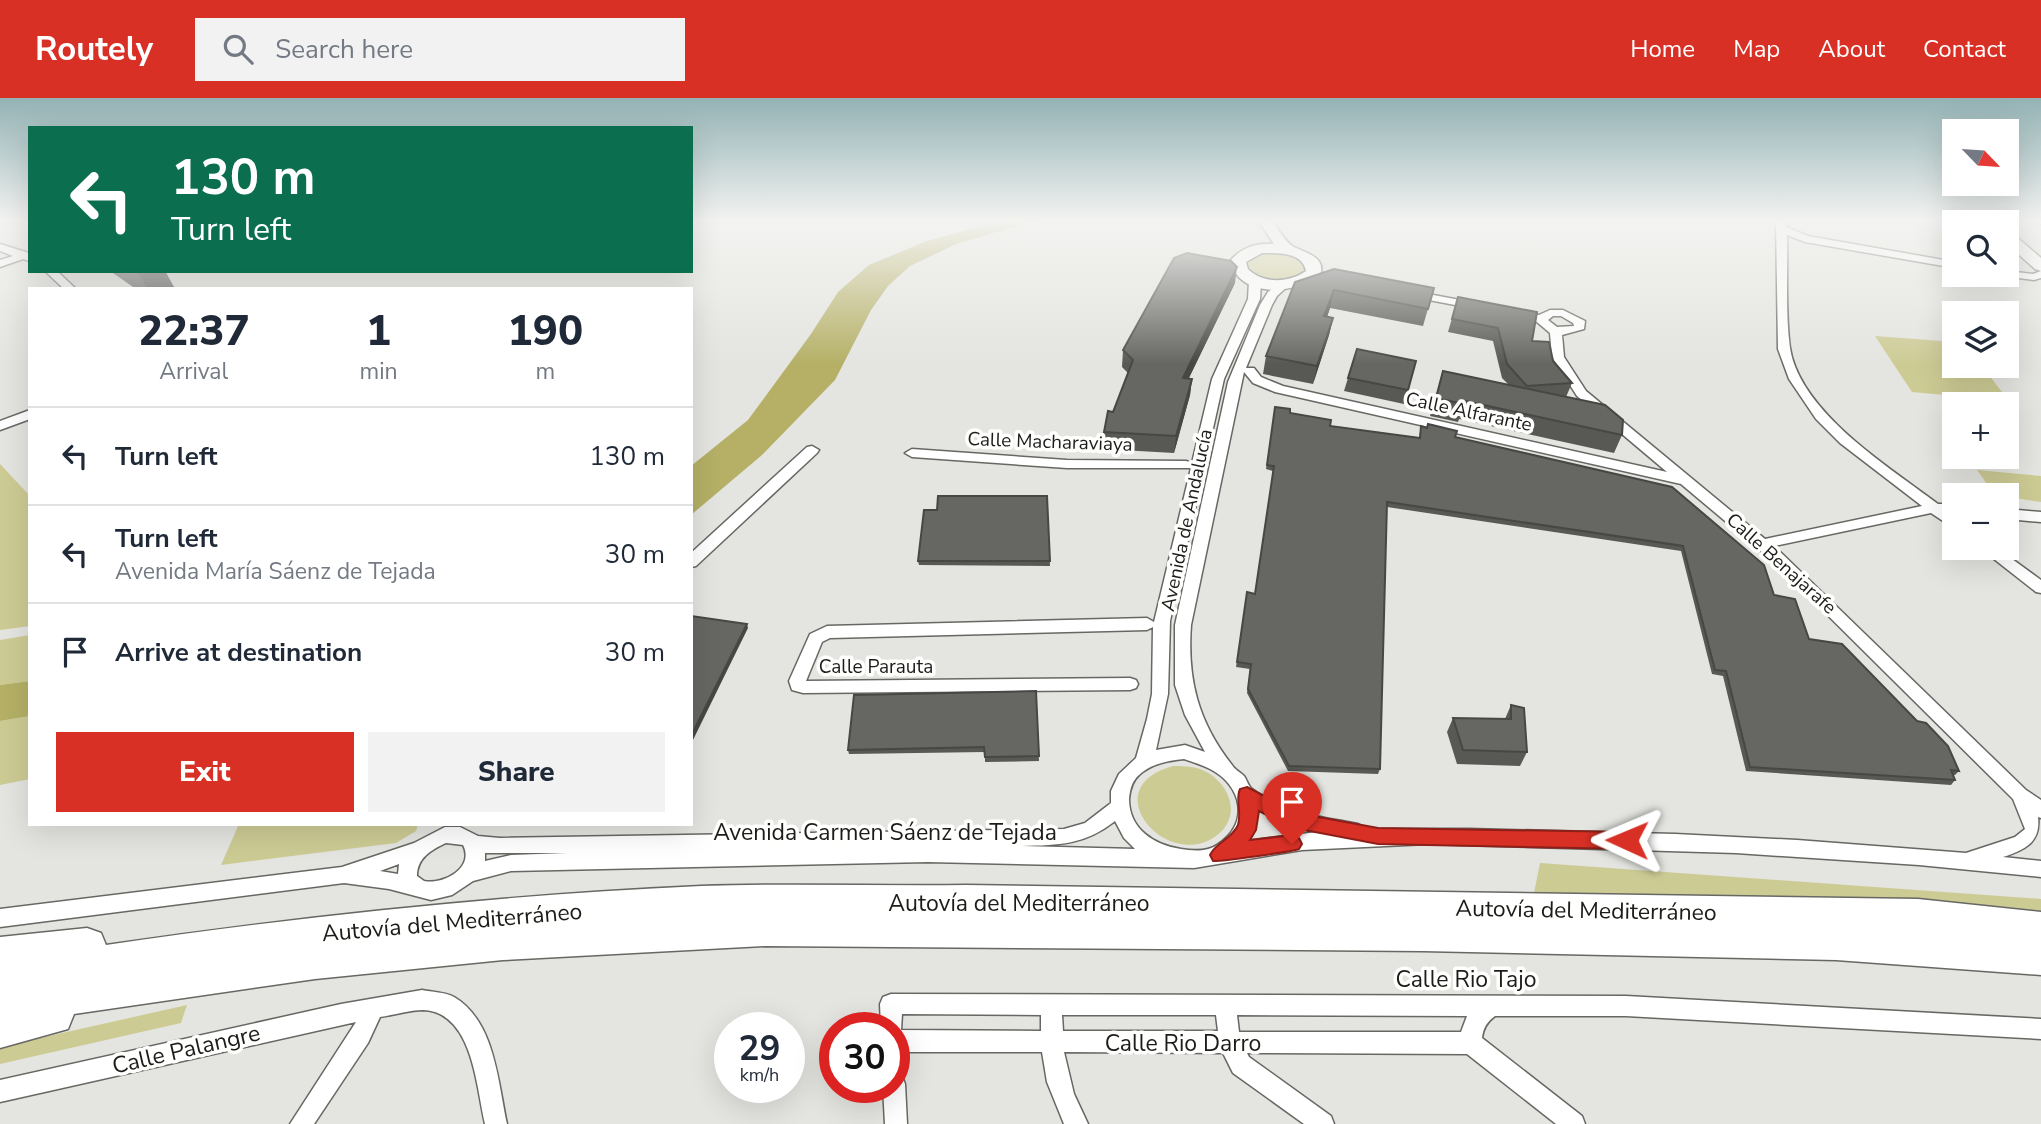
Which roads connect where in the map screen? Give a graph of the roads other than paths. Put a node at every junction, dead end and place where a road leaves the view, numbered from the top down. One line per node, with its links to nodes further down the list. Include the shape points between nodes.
1 (1239, 268): 7 (street)
2 (1310, 268): 8 (street, via 1316,273)
3 (1782, 268): 24 (street, via 1784,349 1795,379 1845,440)
4 (52, 273): 9 (street)
5 (2041, 274): 6 (street)
6 (2019, 275)
7 (1255, 281): 8 (street); 35 (street, Avenida de Andalucía, via 1254,299 1218,379 1162,621 1160,692)
8 (1283, 285): 36 (street, Avenida de Andalucía, via 1266,305 1234,382 1183,625 1180,659 1185,697)
9 (69, 287)
10 (1394, 290): 11 (street)
11 (1487, 309)
12 (1501, 311): 13 (street)
13 (1541, 319): 14 (street); 14 (street, via 1556,312 1580,324 1574,331)
14 (1556, 331): 18 (street, Calle Benajarafe, via 1558,357 1567,375 1581,393)
15 (1250, 371): 21 (street, Calle Alfarante, via 1257,380 1279,389)
16 (28, 415): 17 (street)
17 (0, 426)
18 (1636, 440): 21 (street, via 1634,455); 23 (street, Calle Benajarafe)
19 (812, 450): 30 (street)
20 (912, 453): 22 (street, Calle Macharaviaya, via 1067,464)
21 (1605, 461): 23 (street, Calle Alfarante)
22 (1186, 465)
23 (1685, 481): 29 (street, Calle Benajarafe)
24 (1933, 508): 25 (street); 26 (street); 29 (street)
25 (1942, 508)
26 (1942, 515)
27 (2019, 515): 28 (street)
28 (2041, 517)
29 (1763, 544): 39 (street, Calle Benajarafe, via 2020,795)
30 (693, 560)
31 (2003, 560): 32 (street)
32 (2041, 588)
33 (1147, 624): 34 (street, Calle Parauta, via 827,632 816,638 797,681 803,687)
34 (1130, 684)
35 (1144, 760): 36 (street, via 1185,752); 38 (street, via 1129,772)
36 (1223, 766): 37 (street)
37 (1247, 795): 41 (street, via 1294,820); 44 (street, via 1246,830)
38 (1119, 807): 42 (street, Avenida Carmen Sáenz de Tejada, via 1091,829 1063,837); 45 (street, via 1125,825 1138,841)
39 (2038, 828): 46 (street, via 2021,843)
40 (455, 829): 42 (street); 43 (street)
41 (1378, 836): 44 (street, via 1256,846); 46 (street, via 1682,842)
42 (475, 844): 48 (street, via 477,854)
43 (419, 849): 49 (street); 50 (street, via 408,865)
44 (1219, 855): 45 (street)
45 (1177, 859): 48 (street, Avenida Carmen Sáenz de Tejada, via 841,855 511,863)
46 (1966, 859): 47 (street)
47 (2041, 869)
48 (468, 874): 50 (street, via 438,891)
49 (342, 875): 50 (street); 53 (street)
50 (412, 886)
51 (2041, 915): 52 (highway)
52 (1918, 916): 54 (highway, Autovía del Mediterráneo); 55 (highway, Autovía del Mediterráneo, via 1342,905 704,903 513,914)
53 (0, 918)
54 (2041, 929)
55 (283, 937): 57 (highway, via 177,937); 61 (highway, Autovía del Mediterráneo)
56 (1962, 950): 58 (highway, Autovía del Mediterráneo); 59 (highway, Autovía del Mediterráneo, via 1836,942 1423,934 765,929 503,942); 60 (highway)
57 (0, 955)
58 (2041, 957)
59 (315, 961): 63 (highway, Autovía del Mediterráneo); 68 (highway)
60 (2041, 966)
61 (0, 979)
62 (1494, 1004): 65 (street, Calle Rio Tajo); 69 (street, Calle Rio Tajo, via 1626,1006); 73 (street, via 1474,1022)
63 (0, 1006)
64 (1051, 1006): 65 (street, Calle Rio Tajo); 67 (street, Calle Rio Tajo, via 891,1004); 71 (street)
65 (1226, 1006): 72 (street)
66 (373, 1010): 74 (street, Calle Palangre); 76 (street, Calle Palangre, via 422,1000 446,1004 463,1017 475,1038); 77 (street)
67 (891, 1012)
68 (0, 1028)
69 (2041, 1029)
70 (910, 1041): 71 (street, Calle Rio Darro)
71 (1051, 1042): 72 (street, Calle Rio Darro); 79 (street, via 1064,1103)
72 (1230, 1043): 73 (street, Calle Rio Darro); 80 (street, via 1241,1065)
73 (1471, 1043): 81 (street)
74 (0, 1091)
75 (895, 1103): 78 (street)
76 (493, 1122)
77 (301, 1124)
78 (896, 1124)
79 (1077, 1124)
80 (1323, 1124)
81 (1574, 1124)

